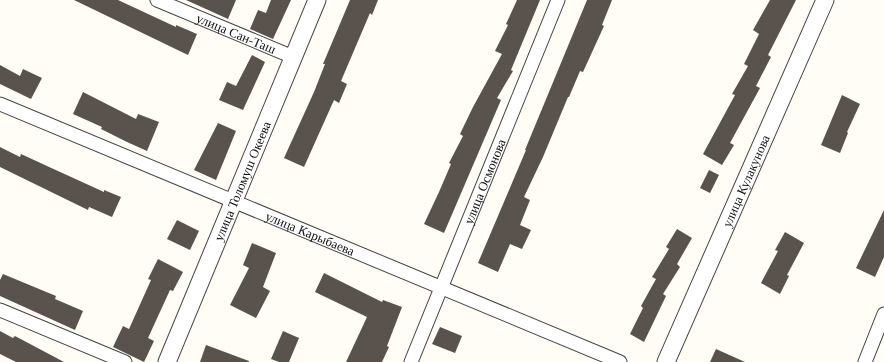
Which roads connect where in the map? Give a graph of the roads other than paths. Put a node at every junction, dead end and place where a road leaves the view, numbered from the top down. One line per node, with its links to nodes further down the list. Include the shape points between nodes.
1 (157, 0): 5 (street, улица Сан-Таш)
2 (317, 0): 5 (street, улица Толомуш Океева)
3 (558, 0): 8 (street, улица Осмонова)
4 (825, 0): 15 (street, улица Кулакунова)
5 (293, 57): 7 (street, улица Толомуш Океева)
6 (0, 104): 7 (street, улица Карыбаева)
7 (234, 200): 8 (street, улица Карыбаева); 12 (street, улица Толомуш Океева)
8 (441, 287): 13 (street, улица Осмонова); 14 (street, улица Карыбаева)
9 (0, 310): 11 (street)
10 (884, 314): 16 (street)
11 (125, 362)
12 (167, 362)
13 (410, 362)
14 (620, 362)
15 (666, 362)
16 (865, 362)

